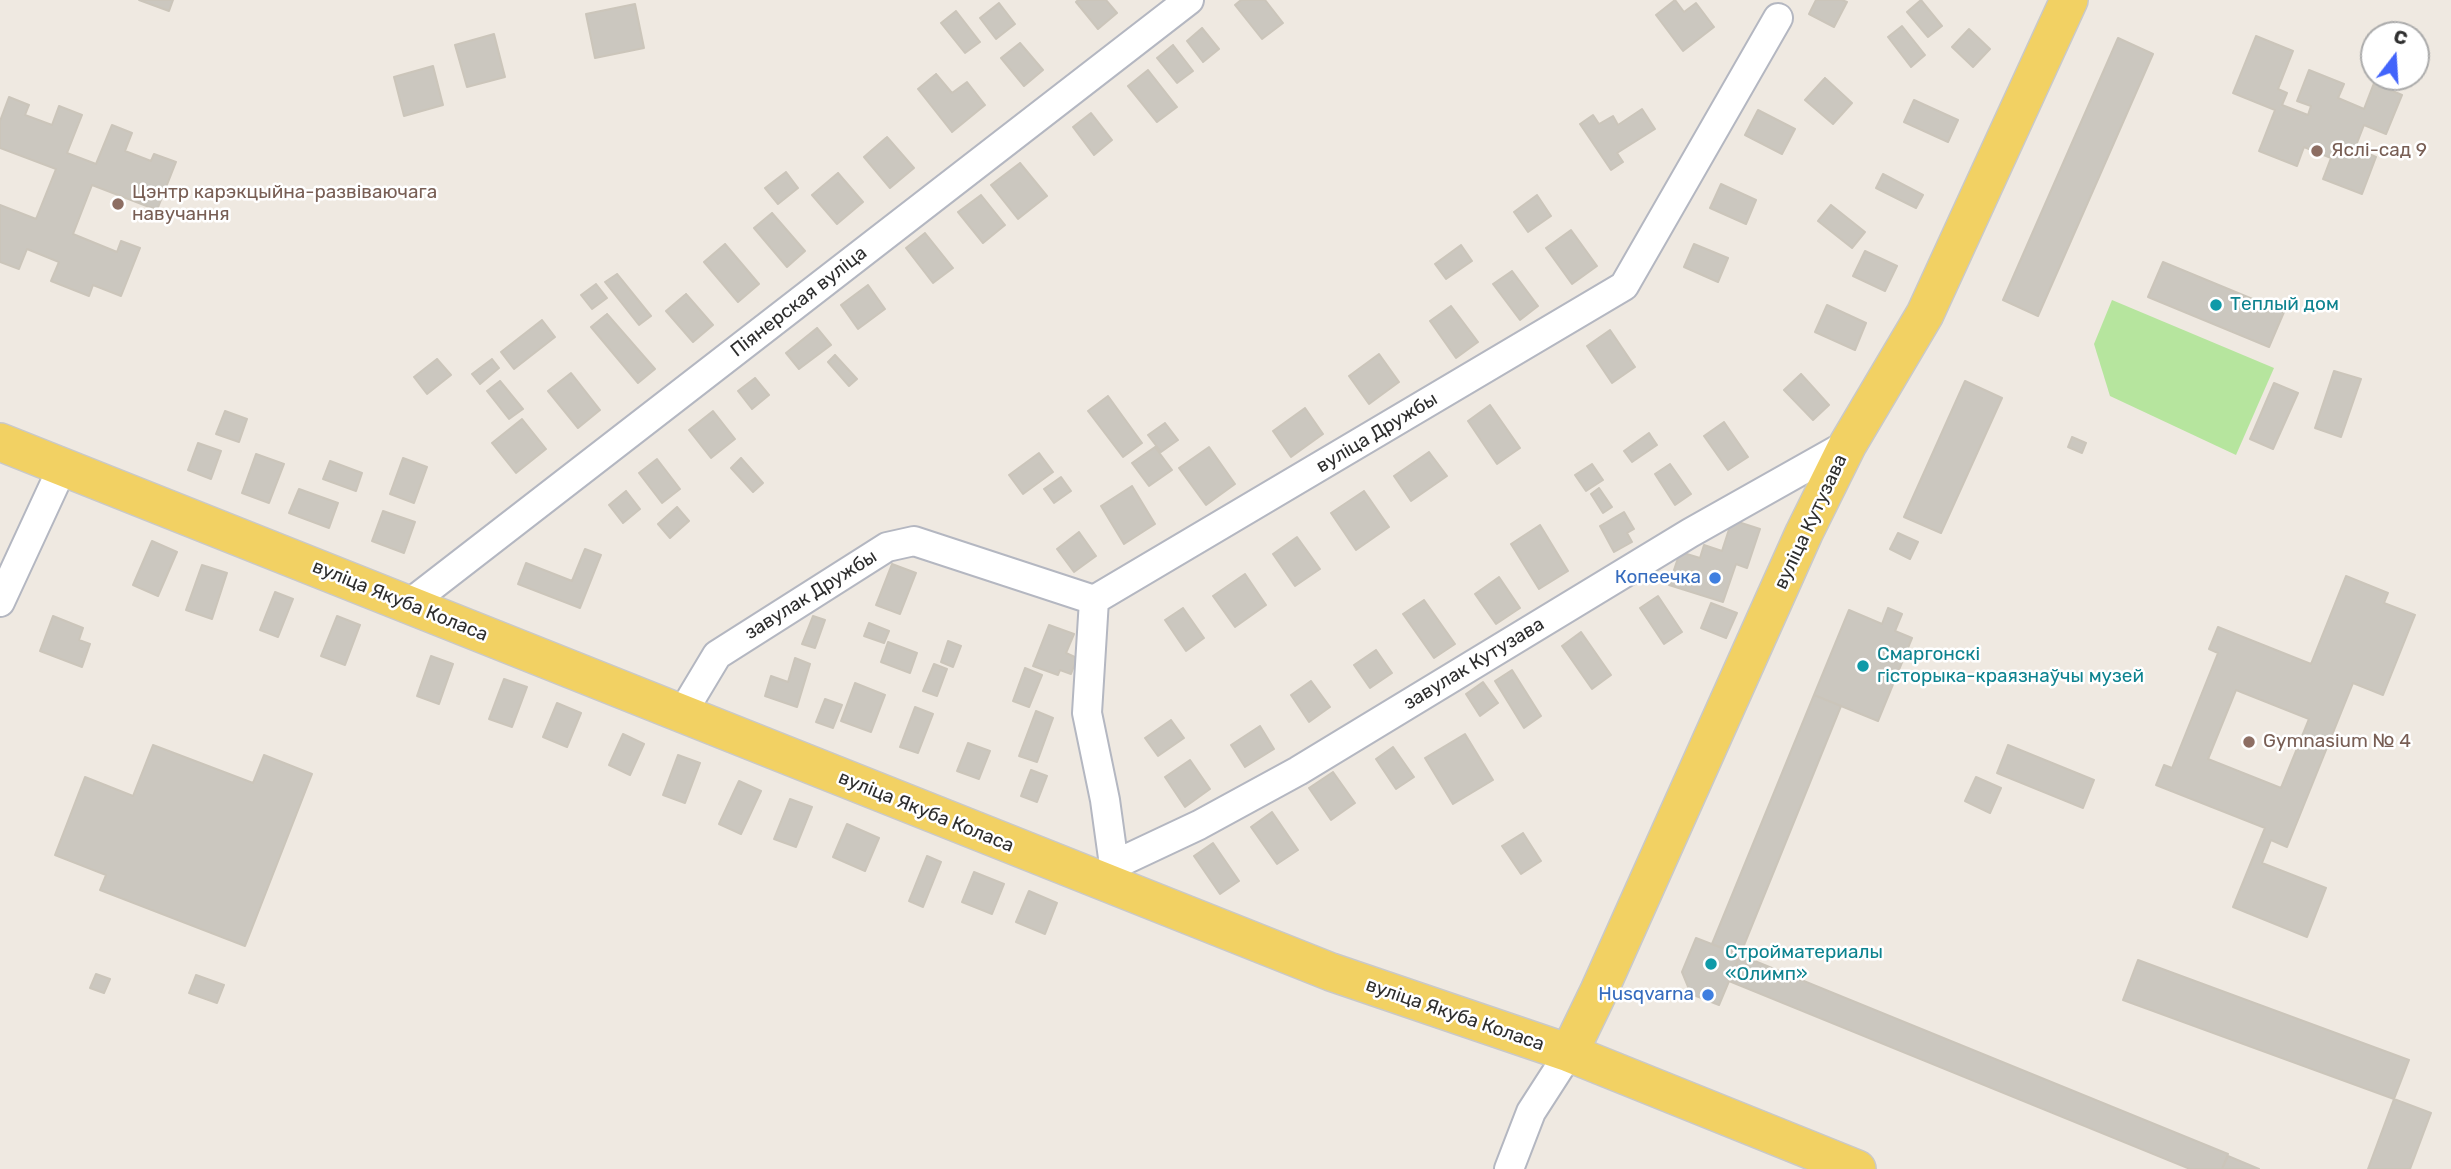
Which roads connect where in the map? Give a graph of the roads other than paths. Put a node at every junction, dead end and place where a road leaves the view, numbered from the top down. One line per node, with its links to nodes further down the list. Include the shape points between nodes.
1 (1189, 0): 9 (street, Піянерская вуліца)
2 (2069, 0): 5 (main road, вуліца Кутузава, via 1924,314)
3 (1779, 18): 7 (street, вуліца Дружбы, via 1623,286)
4 (0, 442): 6 (main road, вуліца Якуба Коласа)
5 (1848, 444): 11 (street, завулак Кутузава, via 1690,533 1297,771); 12 (main road, вуліца Кутузава)
6 (63, 466): 8 (street); 9 (main road, вуліца Якуба Коласа)
7 (1094, 600): 10 (street, завулак Дружбы, via 914,541 887,547 717,655); 11 (street, via 1087,713 1105,800)
8 (0, 601)
9 (409, 604): 10 (main road, вуліца Якуба Коласа)
10 (681, 715): 11 (main road, вуліца Якуба Коласа)
11 (1110, 874): 12 (main road, вуліца Якуба Коласа, via 1331,972)
12 (1569, 1053): 13 (street, via 1531,1112); 14 (main road, вуліца Якуба Коласа)
13 (1508, 1169)
14 (1857, 1169)

